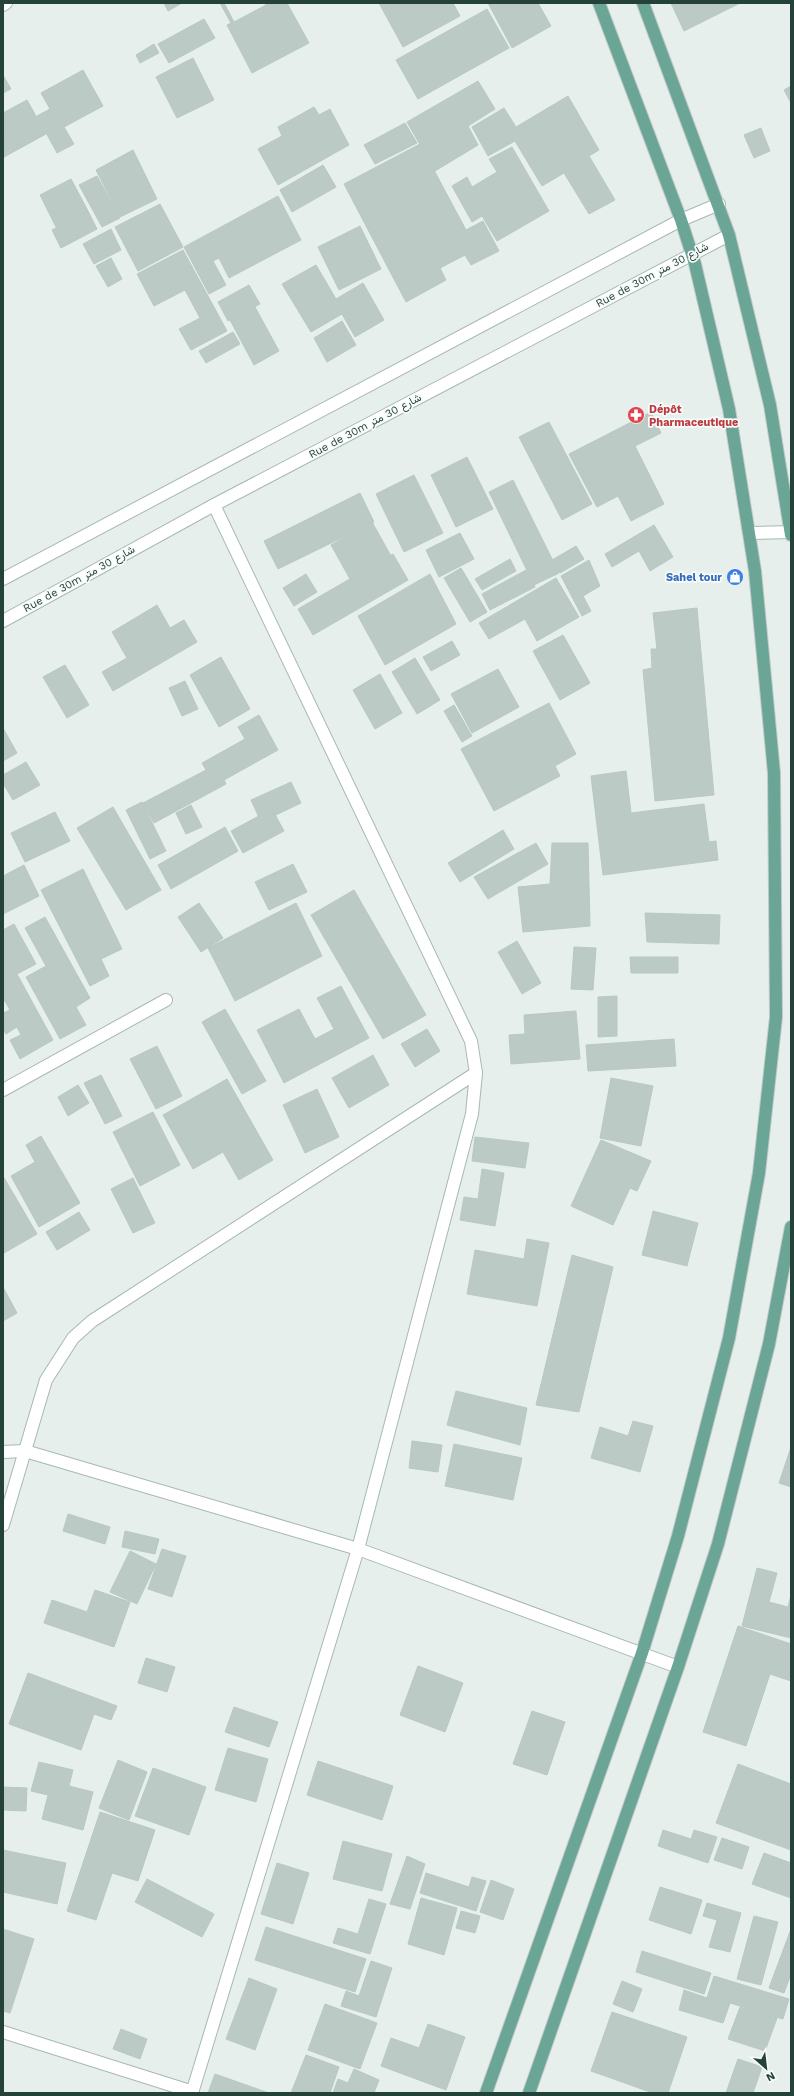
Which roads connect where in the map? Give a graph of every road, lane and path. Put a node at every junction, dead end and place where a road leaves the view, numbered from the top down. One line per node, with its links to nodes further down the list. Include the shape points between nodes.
1 (6, 3): 4 (street)
2 (600, 3): 6 (main road)
3 (643, 3): 5 (main road)
4 (3, 5)
5 (719, 204): 6 (street); 7 (main road)
6 (681, 220): 8 (main road); 12 (street)
7 (729, 235): 8 (street, Rue de 30m شارع 30 متر); 11 (main road, via 770,405)
8 (692, 254): 9 (street, Rue de 30m شارع 30 متر); 10 (main road, via 729,409)
9 (214, 505): 13 (street, Rue de 30m شارع 30 متر); 15 (street, via 471,1041)
10 (749, 533): 11 (street); 22 (main road, via 755,571 774,773 776,1017 759,1173 729,1338 678,1536)
11 (791, 533)
12 (3, 579)
13 (3, 621)
14 (166, 1000): 16 (street)
15 (476, 1073): 18 (street, via 87,1325 73,1338 46,1380); 21 (street, via 472,1114)
16 (3, 1090)
17 (791, 1227): 23 (main road, via 760,1383 718,1544)
18 (25, 1451): 19 (street); 20 (street); 21 (street)
19 (3, 1452)
20 (3, 1525)
21 (358, 1549): 22 (street); 25 (street)
22 (642, 1653): 23 (street); 26 (main road)
23 (678, 1667): 27 (main road)
24 (3, 2032): 25 (street)
25 (193, 2093)
26 (486, 2093)
27 (529, 2093)

